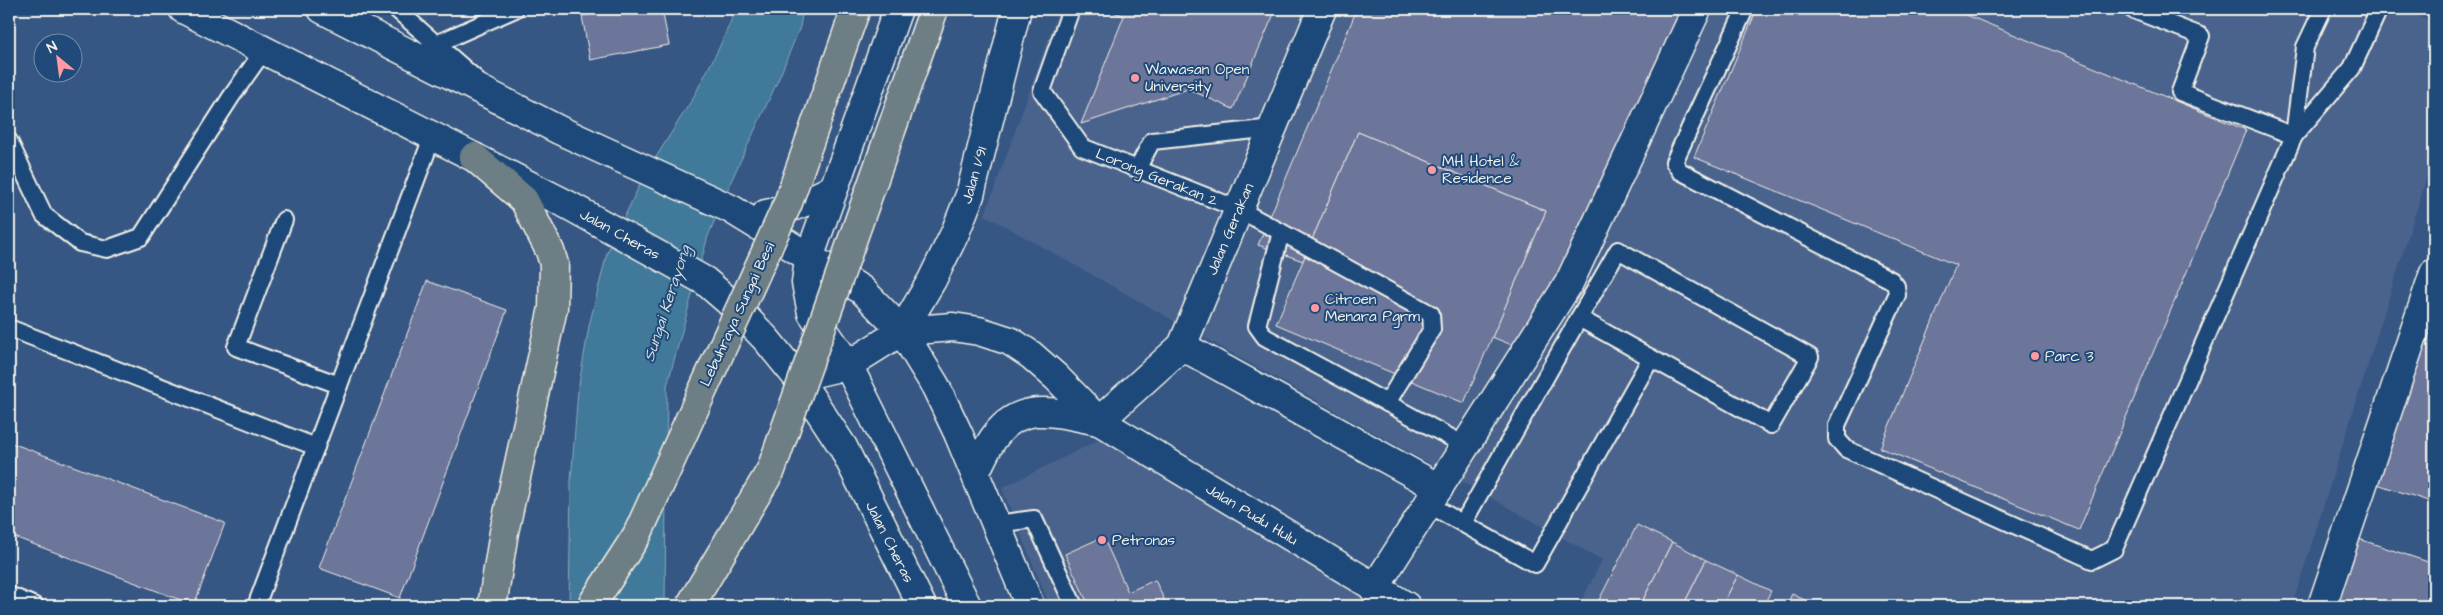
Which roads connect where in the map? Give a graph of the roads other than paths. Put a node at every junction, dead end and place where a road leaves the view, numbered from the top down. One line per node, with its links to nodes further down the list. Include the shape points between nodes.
1 (183, 9): 16 (street, Jalan Cheras)
2 (322, 9): 17 (street)
3 (396, 9): 17 (lane)
4 (516, 9): 17 (lane)
5 (856, 9): 52 (highway, Lebuhraya Sungai Besi, bridge, via 788,202 636,535)
6 (898, 9): 24 (street)
7 (934, 9): 53 (highway, bridge, via 771,470)
8 (1018, 9): 33 (street, Jalan 1/91, via 970,195 956,233)
9 (1071, 9): 23 (lane, Lorong Gerakan 2, via 1042,91 1082,147)
10 (1322, 9): 18 (street, Jalan Gerakan)
11 (1698, 9): 41 (street, via 1569,283)
12 (1745, 9): 20 (lane, via 1674,162 1680,171 1892,280 1896,286 1897,295 1837,426 1837,439 1846,448 2092,560 2114,549)
13 (2131, 9): 20 (lane, via 2201,36 2180,92)
14 (2323, 9): 20 (lane, via 2305,47)
15 (2379, 9): 20 (lane, via 2352,68)
16 (264, 50): 19 (street, Jalan Cheras); 21 (lane, via 141,237 107,249 80,243 44,215)
17 (427, 51): 26 (street, via 502,101)
18 (1272, 128): 23 (lane, via 1152,141); 25 (street, Jalan Gerakan)
19 (433, 136): 22 (street, Jalan Cheras); 38 (lane)
20 (2294, 136)
21 (9, 142)
22 (474, 157): 37 (street, Jalan Cheras, via 705,281 766,339); 51 (highway, via 524,200 554,264 553,308 504,532)
23 (1137, 169): 25 (lane, Lorong Gerakan 2)
24 (834, 188): 26 (street, via 792,208); 29 (street)
25 (1238, 209): 28 (lane, Lorong Gerakan 2); 34 (street, Jalan Gerakan)
26 (738, 214): 29 (street)
27 (284, 220): 38 (lane, via 236,347)
28 (1281, 232): 39 (lane, via 1257,326 1265,337); 39 (lane, Lorong Gerakan 2, via 1431,314 1432,329)
29 (809, 258): 33 (street, via 862,290); 36 (street, via 806,283 812,314)
30 (2434, 273): 59 (street)
31 (1579, 318): 35 (lane); 35 (lane, via 1618,250 1810,357 1771,425); 46 (lane)
32 (9, 328): 42 (lane)
33 (902, 331): 36 (street); 40 (street, Jalan Pudu Hulu, via 953,327 1010,341 1056,377); 43 (street, via 935,385)
34 (1182, 346): 40 (street, Jalan Gerakan); 44 (street)
35 (1651, 358): 46 (lane, via 1535,564)
36 (848, 366): 37 (street); 55 (street)
37 (796, 377): 54 (street, Jalan Cheras, via 843,447)
38 (339, 385): 42 (lane)
39 (1387, 403): 41 (lane)
40 (1099, 421): 43 (street, Jalan Pudu Hulu, via 1039,410 1012,418 996,436); 47 (street, Jalan Pudu Hulu)
41 (1466, 446): 44 (street)
42 (316, 447): 50 (lane)
43 (975, 473): 45 (street)
44 (1434, 496): 46 (lane); 47 (street)
45 (996, 524): 56 (street); 57 (lane, via 1034,519)
46 (1463, 524)
47 (1374, 589): 58 (street, Jalan Pudu Hulu)
48 (9, 595): 49 (lane)
49 (35, 606)
50 (256, 606)
51 (492, 606)
52 (591, 606)
53 (690, 606)
54 (922, 606)
55 (967, 606)
56 (1030, 606)
57 (1074, 606)
58 (1406, 606)
59 (2322, 606)

